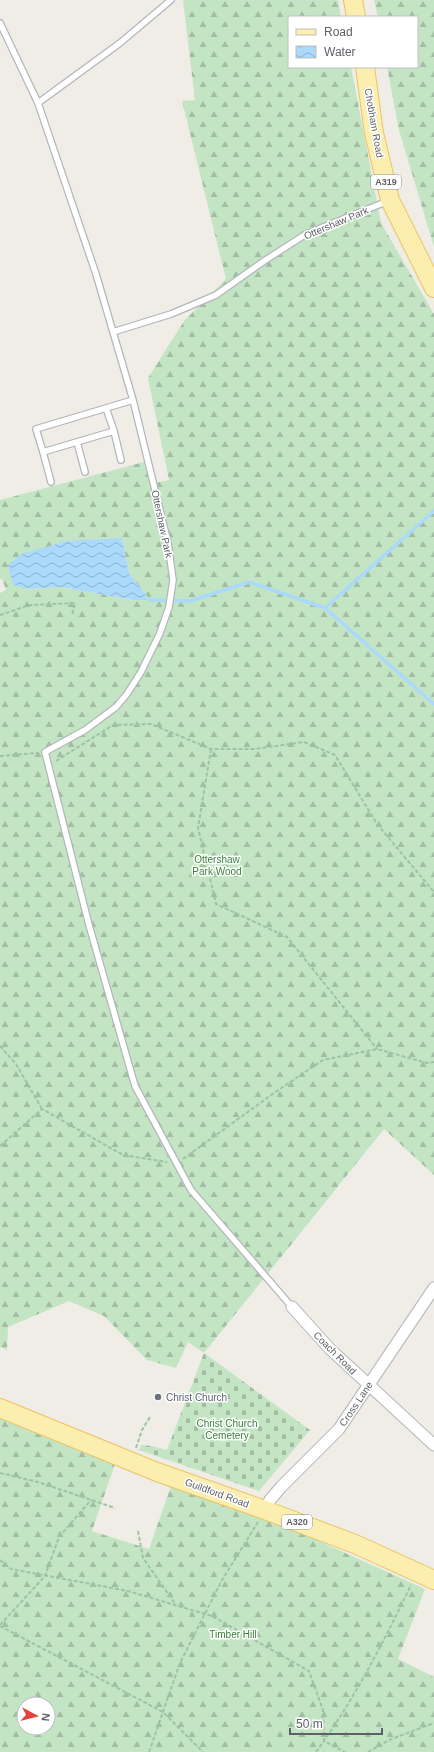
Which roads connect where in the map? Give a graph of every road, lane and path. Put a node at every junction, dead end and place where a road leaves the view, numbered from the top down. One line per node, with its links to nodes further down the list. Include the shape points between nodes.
1 (353, 0): 3 (main road)
2 (169, 1): 6 (lane, via 120,43)
3 (356, 16)
4 (0, 23): 6 (lane, Ottershaw Park)
5 (365, 68): 7 (main road, Chobham Road / A319, via 374,133)
6 (38, 103): 9 (lane, Ottershaw Park)
7 (390, 200): 8 (main road, Chobham Road / A319); 9 (lane, Ottershaw Park, via 306,234 264,260 216,295 171,314)
8 (434, 288)
9 (113, 332): 10 (lane, Ottershaw Park)
10 (133, 400): 11 (lane); 21 (lane, Ottershaw Park, via 168,543 173,580 169,607 160,633 141,672 116,707 85,730)
11 (106, 408): 12 (lane); 14 (lane, via 36,429)
12 (114, 431): 13 (lane); 15 (lane)
13 (77, 442): 14 (lane); 16 (lane)
14 (43, 452): 17 (lane)
15 (121, 460)
16 (84, 472)
17 (51, 482)
18 (0, 615): 19 (path, via 30,605 75,603)
19 (72, 615)
20 (211, 749): 23 (path, via 151,724 113,726); 24 (path, via 255,749 304,742 335,754 377,824); 26 (path, via 198,828 216,904 287,937)
21 (45, 752): 22 (path); 23 (lane)
22 (0, 756)
23 (49, 765): 30 (lane, via 89,925 135,1086)
24 (434, 892)
25 (0, 1046): 28 (path, via 16,1064)
26 (377, 1049): 27 (path, via 427,1063); 30 (path, via 323,1060)
27 (434, 1062)
28 (42, 1109): 29 (path); 30 (path, via 123,1155)
29 (0, 1146)
30 (176, 1164): 32 (lane, via 191,1190)
31 (434, 1288): 33 (street, Cross Lane)
32 (292, 1307): 33 (street, Coach Road, via 330,1349)
33 (369, 1385): 36 (street, Coach Road); 41 (street, Cross Lane, via 339,1429 281,1487)
34 (0, 1408): 41 (main road, Guildford Road / A320, via 157,1472)
35 (150, 1417): 37 (path, via 142,1430)
36 (434, 1445)
37 (135, 1451)
38 (0, 1473): 39 (path, via 38,1482)
39 (90, 1500): 40 (path); 45 (path, via 60,1537)
40 (115, 1508)
41 (265, 1510): 44 (main road, Guildford Road / A320, via 355,1544); 48 (path, via 222,1580)
42 (138, 1531): 47 (path, via 143,1558)
43 (0, 1560): 45 (path, via 11,1569)
44 (417, 1572): 46 (main road, Guildford Road / A320); 52 (path, via 386,1636)
45 (45, 1576): 47 (path, via 128,1591); 49 (path)
46 (434, 1580)
47 (176, 1606): 48 (path)
48 (205, 1614): 50 (path, via 180,1663); 52 (path, via 309,1671 323,1710)
49 (0, 1625): 50 (path)
50 (163, 1712): 53 (path); 54 (path)
51 (434, 1724): 57 (path, via 389,1740)
52 (324, 1741): 55 (path); 56 (path)
53 (150, 1752)
54 (203, 1752)
55 (316, 1752)
56 (345, 1752)
57 (368, 1752)

